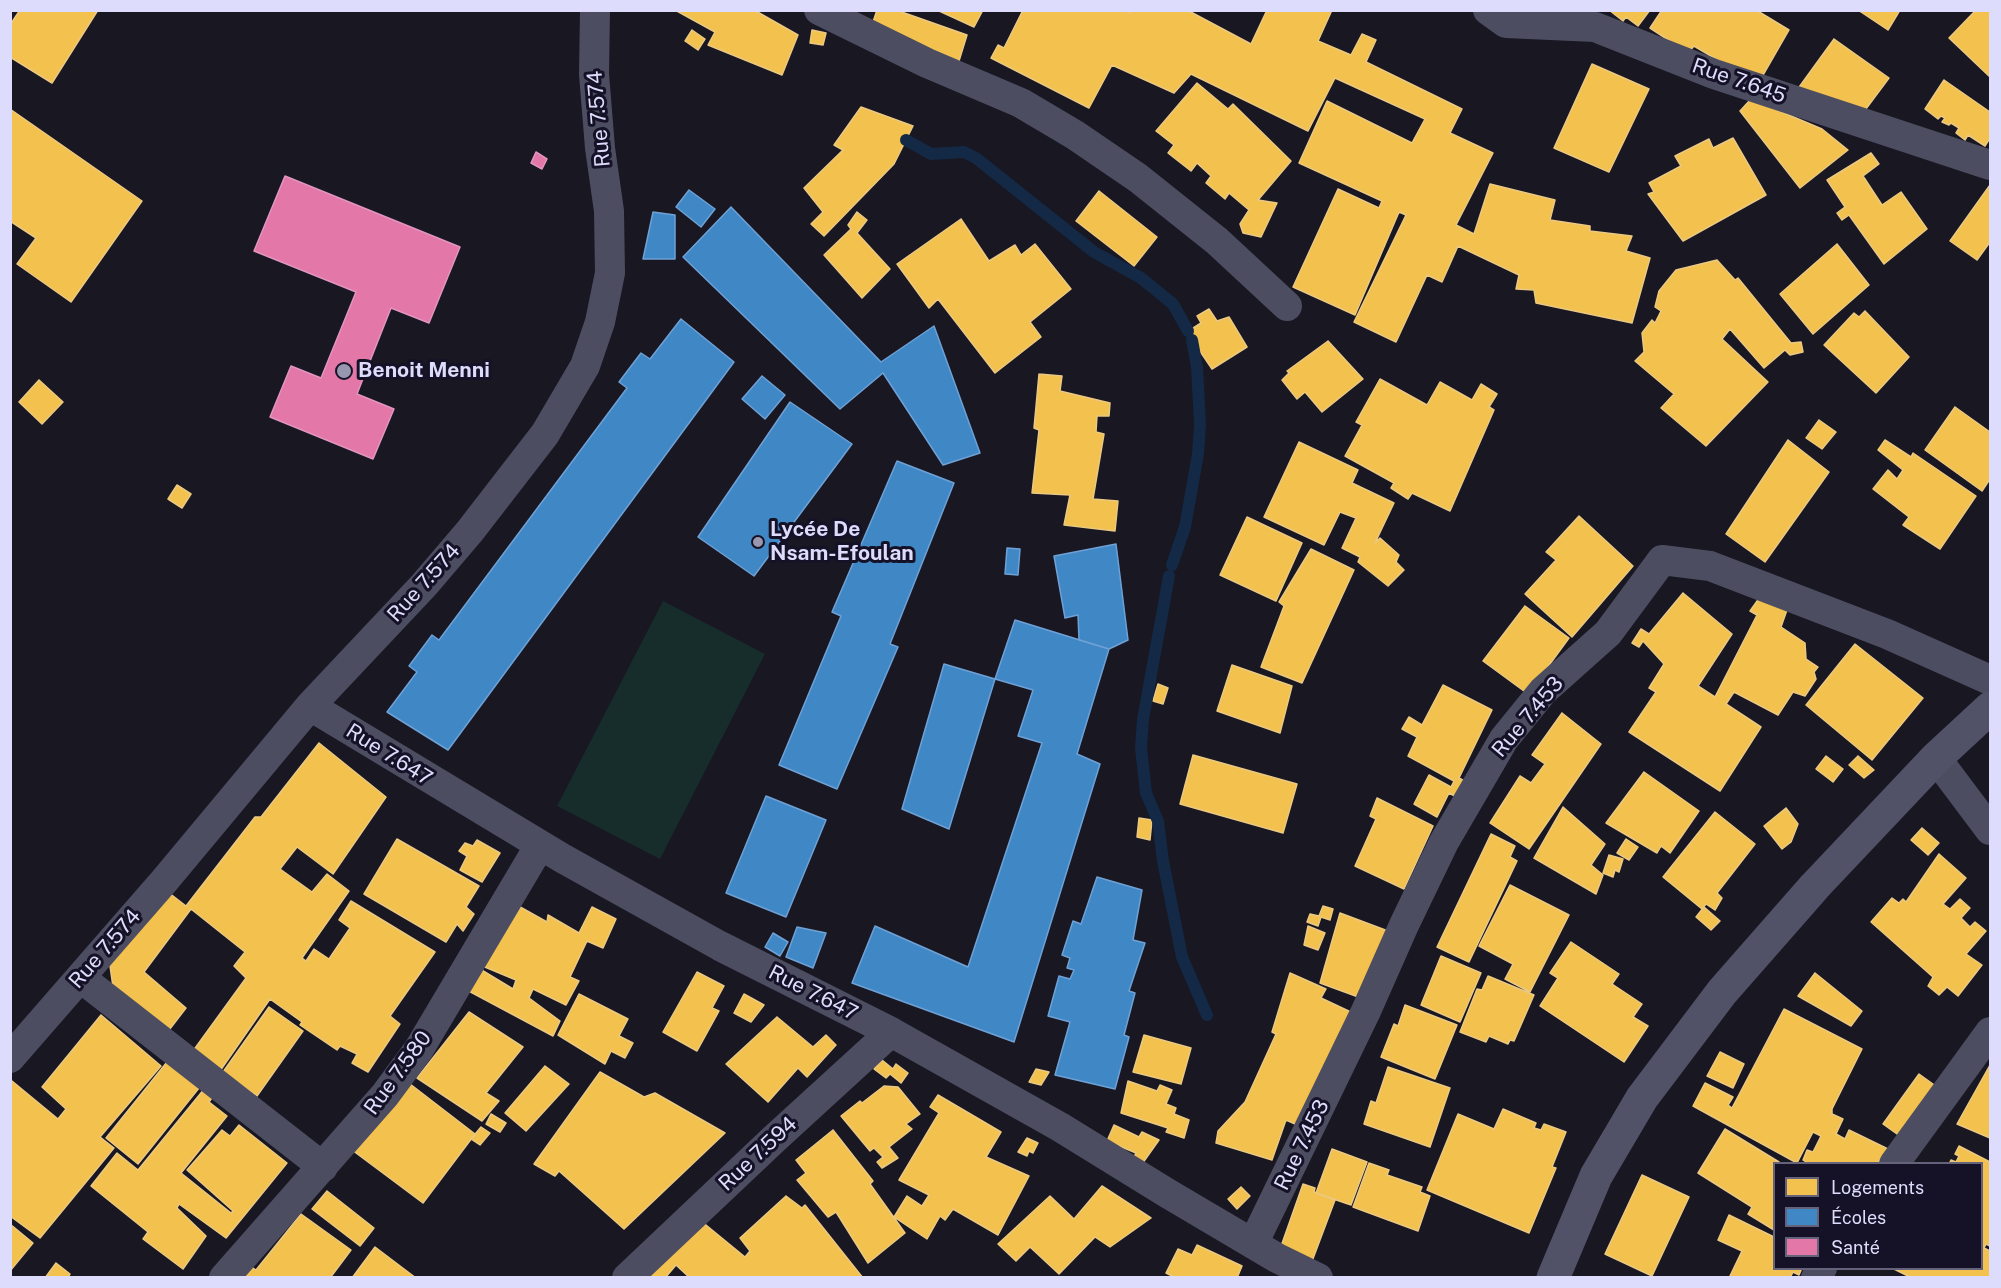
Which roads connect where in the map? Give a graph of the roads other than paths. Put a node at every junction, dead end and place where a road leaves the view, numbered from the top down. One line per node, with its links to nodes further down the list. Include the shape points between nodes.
1 (595, 10): 7 (street, Rue 7.574, via 594,74 609,211 610,273 600,322 585,366 545,434 470,531)
2 (819, 10): 5 (street, via 1021,103 1075,135 1209,234)
3 (1488, 10): 4 (street, Rue 7.645, via 1506,23 1595,27 1714,74)
4 (1990, 165)
5 (1287, 306)
6 (1990, 681): 18 (street, Rue 7.453, via 1887,634 1710,566 1662,560 1608,633 1544,691 1504,739 1444,842)
7 (310, 706): 11 (street, Rue 7.647); 12 (street, Rue 7.574)
8 (1990, 708): 9 (street)
9 (1936, 758): 10 (street); 22 (street, via 1722,992 1642,1098 1596,1176)
10 (1990, 830)
11 (540, 844): 13 (street, Rue 7.647, via 720,946); 17 (street, Rue 7.580, via 419,1049)
12 (81, 978): 15 (street, Rue 7.574); 17 (street)
13 (891, 1032): 18 (street, Rue 7.647, via 1060,1127); 20 (street, Rue 7.594)
14 (1990, 1032): 16 (street)
15 (10, 1058)
16 (1895, 1162)
17 (322, 1167): 19 (street, Rue 7.580)
18 (1254, 1244): 21 (street, Rue 7.647)
19 (224, 1278)
20 (627, 1278)
21 (1318, 1278)
22 (1553, 1278)

